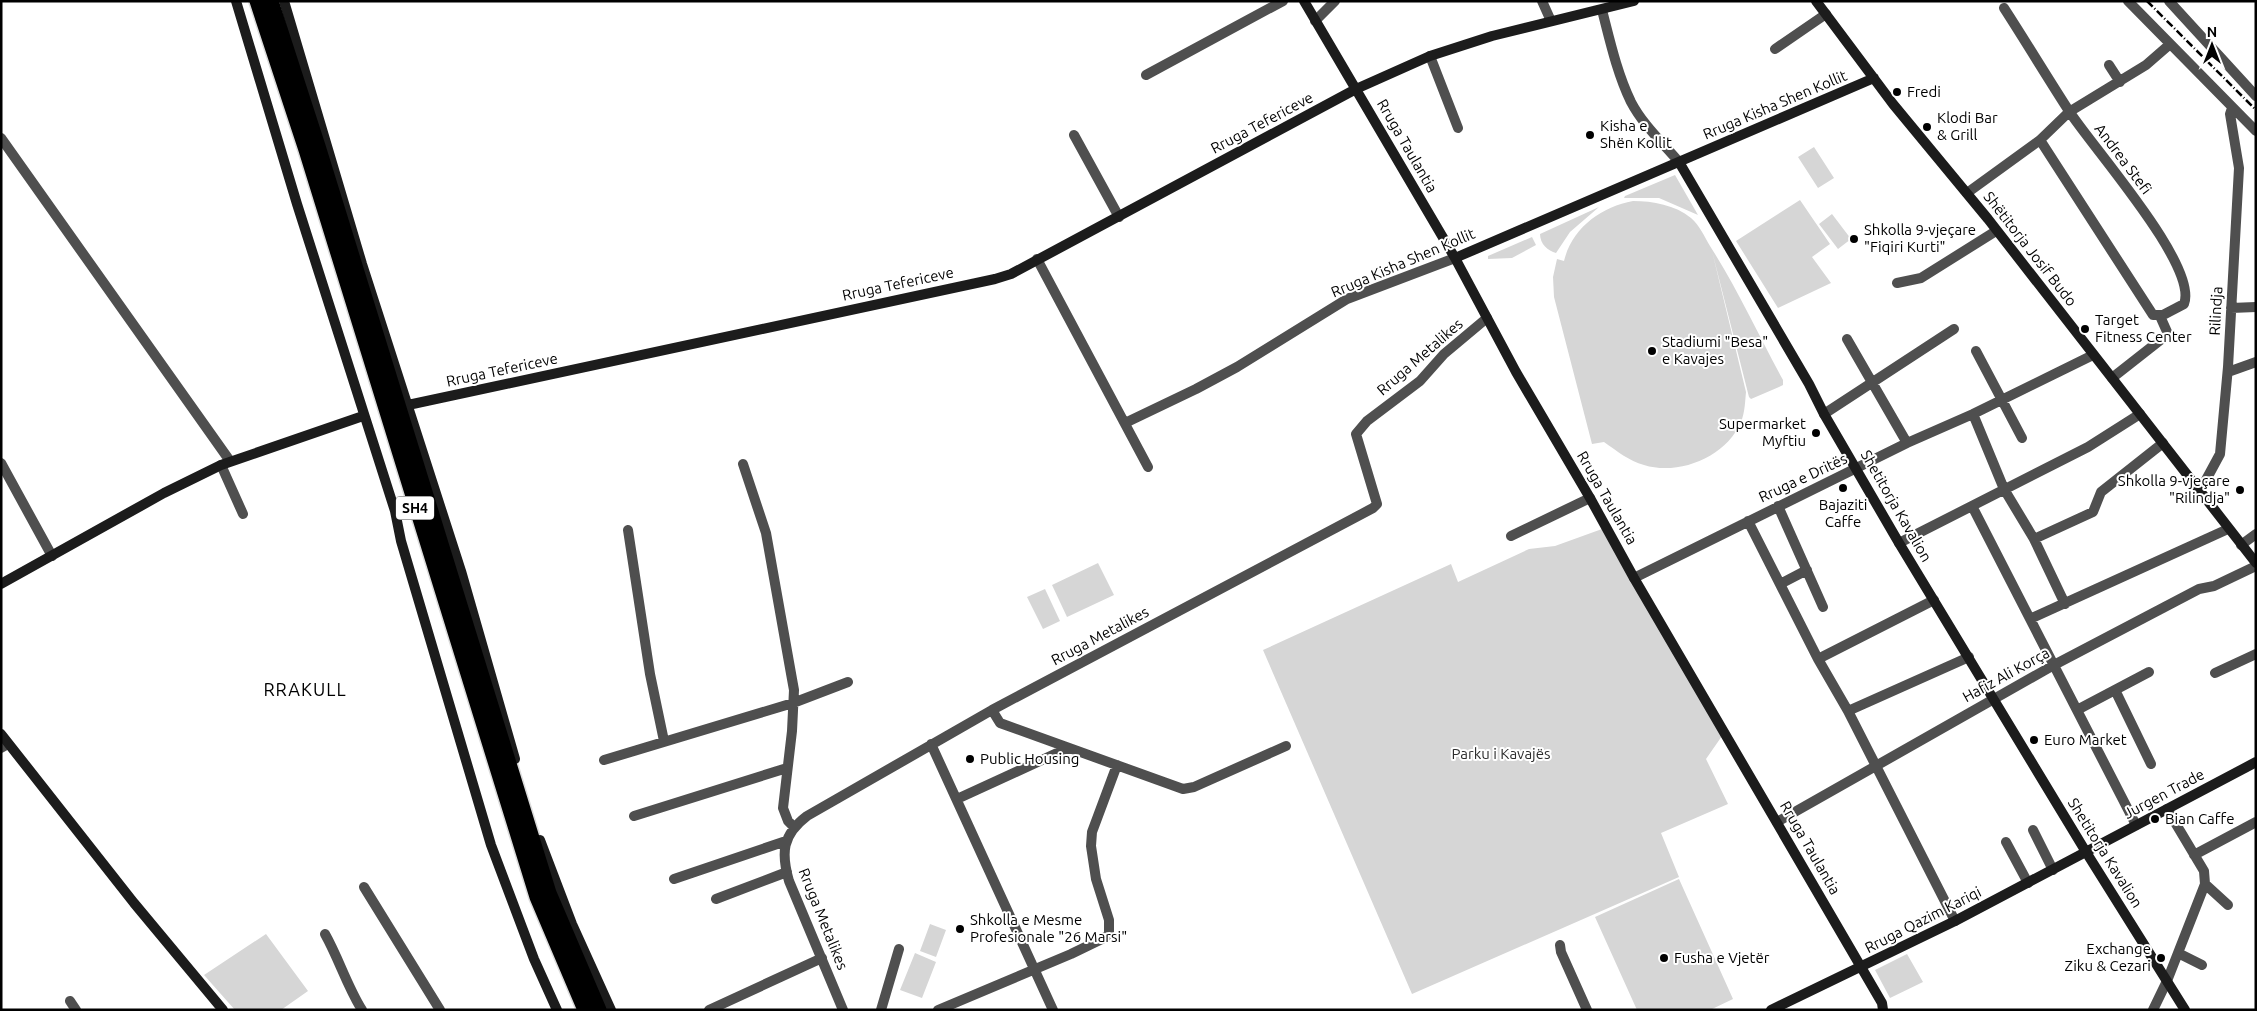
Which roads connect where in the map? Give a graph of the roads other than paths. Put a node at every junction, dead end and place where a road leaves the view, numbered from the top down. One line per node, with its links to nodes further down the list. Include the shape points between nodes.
1 (236, 1): 63 (street)
2 (257, 1): 157 (highway, SH4, via 537,898)
3 (271, 1): 49 (highway, SH4)
4 (284, 1): 43 (street)
5 (1283, 1): 22 (street)
6 (1304, 1): 16 (street, Rruga Taulantia)
7 (1335, 1): 16 (street)
8 (1542, 1): 17 (street)
9 (1634, 1): 14 (street, Rruga Tefericeve)
10 (1816, 1): 15 (street, Shëtitorja Josif Budo)
11 (2169, 1): 27 (street)
12 (2134, 3): 18 (street)
13 (2004, 8): 29 (street, Andrea Stefi)
14 (1602, 10): 17 (street, Rruga Tefericeve); 37 (street, Shetitorja Kavalion, via 1618,71 1632,102 1657,138)
15 (1826, 14): 19 (street); 23 (street, Shëtitorja Josif Budo)
16 (1315, 21): 25 (street, Rruga Taulantia)
17 (1551, 21): 20 (street, Rruga Tefericeve)
18 (2170, 45): 24 (street); 26 (street)
19 (1775, 49)
20 (1430, 56): 25 (street, Rruga Tefericeve); 32 (street)
21 (2109, 65): 24 (street)
22 (1146, 75)
23 (1874, 78): 37 (street, Rruga Kisha Shen Kollit); 38 (street, Shëtitorja Josif Budo)
24 (2120, 82): 29 (street)
25 (1356, 89): 39 (street, Rruga Tefericeve); 41 (street, Rruga Taulantia)
26 (2213, 90): 28 (street); 31 (street)
27 (2256, 96)
28 (2232, 108): 30 (street); 31 (street, Rilindja)
29 (2069, 112): 36 (street); 47 (street, Andrea Stefi, via 2136,200 2184,282 2184,304)
30 (2242, 117): 31 (street); 33 (street)
31 (2232, 127): 46 (street, Rilindja, via 2239,168)
32 (1458, 128)
33 (2256, 131)
34 (1074, 135): 39 (street)
35 (1, 138): 69 (street)
36 (2040, 140): 38 (street); 47 (street)
37 (1679, 162): 41 (street, Rruga Kisha Shen Kollit); 60 (street, Shetitorja Kavalion)
38 (1967, 193): 40 (street, Shëtitorja Josif Budo)
39 (1120, 217): 42 (street, Rruga Tefericeve)
40 (1996, 231): 44 (street, via 1921,278); 53 (street, Shëtitorja Josif Budo)
41 (1455, 258): 48 (street, Rruga Taulantia); 64 (street, Rruga Kisha Shen Kollit, via 1347,299 1237,367)
42 (1037, 259): 59 (street, Rruga Tefericeve, via 995,279); 64 (street)
43 (362, 262): 49 (highway, via 360,268 373,311); 59 (street)
44 (1897, 283)
45 (2256, 307): 46 (street)
46 (2232, 308): 55 (street, Rilindja)
47 (2156, 316): 56 (street, via 2168,334)
48 (1488, 318): 75 (street, Rruga Taulantia); 107 (street, Rruga Metalikes, via 1356,434 1377,504 1373,508)
49 (372, 322): 158 (highway, SH4, via 549,893)
50 (1954, 329): 57 (street)
51 (1847, 339): 57 (street)
52 (1976, 351): 58 (street)
53 (2093, 354): 56 (street, Shëtitorja Josif Budo); 58 (street, Rruga e Dritës)
54 (2256, 362): 55 (street)
55 (2228, 372): 74 (street, Rilindja, via 2220,454)
56 (2112, 378): 62 (street, Shëtitorja Josif Budo)
57 (1871, 382): 60 (street); 66 (street)
58 (2002, 400): 61 (street, Rruga e Dritës); 65 (street)
59 (408, 405): 159 (street, via 461,571 540,840 572,924)
60 (1824, 414): 72 (street, Shetitorja Kavalion)
61 (1973, 414): 66 (street, Rruga e Dritës); 73 (street)
62 (2140, 414): 67 (street, Shëtitorja Josif Budo); 73 (street, via 2088,447)
63 (363, 416): 69 (street); 156 (street, via 395,511 400,541 491,845)
64 (1125, 423): 71 (street)
65 (2022, 438)
66 (1907, 443): 72 (street, Rruga e Dritës)
67 (2164, 443): 74 (street, Shëtitorja Josif Budo); 84 (street, via 2101,492 2092,512)
68 (1, 463): 87 (street)
69 (226, 463): 78 (street); 87 (street, via 164,493)
70 (742, 464): 106 (street, via 766,534 792,679)
71 (1148, 467)
72 (1857, 469): 76 (street, Rruga e Dritës); 85 (street, Shetitorja Kavalion)
73 (2004, 489): 77 (street); 84 (street)
74 (2200, 491): 80 (street, Shëtitorja Josif Budo)
75 (1590, 498): 83 (street); 90 (street, Rruga Taulantia)
76 (1778, 506): 79 (street, Rruga e Dritës); 89 (street)
77 (1972, 506): 85 (street); 96 (street)
78 (243, 514)
79 (1748, 521): 90 (street, Rruga e Dritës); 92 (street)
80 (2228, 528): 86 (street, Shëtitorja Josif Budo); 94 (street)
81 (628, 530): 111 (street, via 650,674)
82 (2256, 534): 86 (street)
83 (1511, 536)
84 (2034, 539): 94 (street)
85 (1899, 543): 93 (street, Shetitorja Kavalion)
86 (2242, 545): 88 (street, Shëtitorja Josif Budo)
87 (52, 556): 91 (street)
88 (2256, 565): 100 (street, Hafiz Ali Korça, via 2214,586 2199,589)
89 (1807, 570): 92 (street); 95 (street)
90 (1634, 578): 125 (street, Rruga Taulantia)
91 (1, 584)
92 (1780, 584): 99 (street)
93 (1934, 600): 98 (street, Shetitorja Kavalion); 99 (street)
94 (2066, 604): 96 (street)
95 (1824, 607)
96 (2030, 619): 100 (street)
97 (2256, 654): 102 (street)
98 (1969, 657): 105 (street, Shetitorja Kavalion); 109 (street)
99 (1818, 659): 109 (street)
100 (2054, 665): 105 (street, Hafiz Ali Korça); 108 (street)
101 (2150, 672): 104 (street)
102 (2215, 672)
103 (848, 682): 106 (street)
104 (2115, 690): 108 (street); 118 (street)
105 (1994, 698): 120 (street, Hafiz Ali Korça); 132 (street, Shetitorja Kavalion)
106 (793, 703): 111 (street); 121 (street)
107 (992, 710): 112 (street, Rruga Metalikes); 115 (street, via 1000,723)
108 (2077, 710): 127 (street)
109 (1848, 711): 120 (street)
110 (1, 734): 113 (street)
111 (664, 741): 116 (street)
112 (931, 744): 122 (street); 128 (street, Rruga Metalikes, via 807,816)
113 (5, 746): 153 (street)
114 (1286, 746): 119 (street, via 1188,788)
115 (1068, 748): 119 (street); 122 (street)
116 (604, 760)
117 (2256, 762): 123 (street, Jurgen Trade)
118 (2151, 764)
119 (1117, 765): 150 (street, via 1092,832 1091,846 1096,879 1109,920 1109,934)
120 (1876, 766): 125 (street, Hafiz Ali Korça); 142 (street)
121 (787, 768): 124 (street); 128 (street, via 783,808)
122 (957, 799): 150 (street)
123 (2168, 808): 127 (street, Jurgen Trade); 133 (street)
124 (634, 816)
125 (1777, 822): 149 (street, Rruga Taulantia)
126 (2256, 822): 133 (street)
127 (2136, 826): 132 (street, Jurgen Trade)
128 (794, 827): 130 (street, Rruga Metalikes)
129 (2033, 830): 134 (street)
130 (786, 841): 135 (street, Rruga Metalikes); 136 (street)
131 (2006, 842): 137 (street)
132 (2086, 852): 134 (street, Rruga Qazim Kariqi); 151 (street, Shetitorja Kavalion)
133 (2194, 855): 138 (street, via 2204,871)
134 (2053, 870): 137 (street, Rruga Qazim Kariqi)
135 (786, 872): 140 (street); 147 (street, Rruga Metalikes)
136 (674, 879)
137 (2028, 883): 142 (street, Rruga Qazim Kariqi)
138 (2205, 884): 141 (street); 146 (street)
139 (364, 887): 155 (street)
140 (716, 898)
141 (2228, 905)
142 (1955, 921): 149 (street, Rruga Qazim Kariqi)
143 (325, 934): 154 (street)
144 (1560, 944): 165 (street)
145 (898, 949): 162 (street)
146 (2178, 953): 148 (street); 151 (street)
147 (822, 958): 160 (street); 161 (street, Rruga Metalikes)
148 (2202, 965)
149 (1862, 967): 152 (street, Rruga Taulantia); 166 (street, Rruga Qazim Kariqi)
150 (1034, 968): 163 (street); 164 (street)
151 (2167, 981): 167 (street); 168 (street, Shetitorja Kavalion)
152 (1884, 1007)
153 (223, 1010)
154 (362, 1010)
155 (440, 1010)
156 (556, 1010)
157 (585, 1010)
158 (599, 1010)
159 (611, 1010)
160 (709, 1010)
161 (843, 1010)
162 (881, 1010)
163 (938, 1010)
164 (1053, 1010)
165 (1587, 1010)
166 (1771, 1010)
167 (2153, 1010)
168 (2185, 1010)

